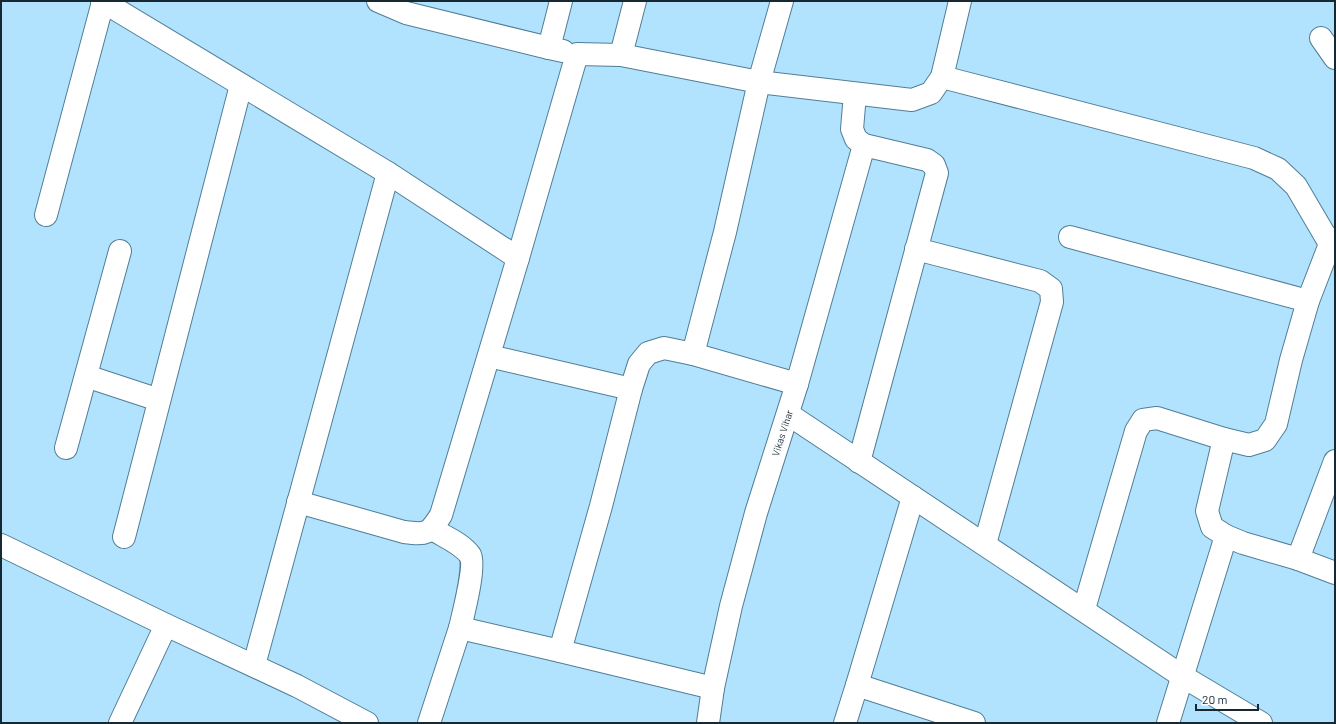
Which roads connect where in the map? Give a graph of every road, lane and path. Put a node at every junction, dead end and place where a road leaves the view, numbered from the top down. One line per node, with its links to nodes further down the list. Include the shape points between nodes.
1 (103, 1): 14 (street); 18 (street)
2 (378, 1): 8 (street, via 406,13)
3 (560, 1): 8 (street)
4 (635, 1): 10 (street)
5 (782, 1): 13 (street)
6 (960, 1): 12 (street)
7 (1321, 38): 11 (street)
8 (549, 48): 9 (street)
9 (577, 54): 10 (street); 23 (street)
10 (621, 55): 13 (street)
11 (1335, 58)
12 (942, 77): 15 (street, via 931,93 912,100); 20 (street, via 1254,158 1278,169 1296,186)
13 (759, 82): 15 (street); 25 (street, via 725,232)
14 (241, 85): 17 (street); 30 (street)
15 (856, 94): 16 (street, via 852,129 856,139)
16 (864, 145): 21 (street, via 927,160 934,165 937,173); 28 (street, Vikas Vihar)
17 (388, 173): 23 (street); 37 (street)
18 (46, 215)
19 (1070, 237): 24 (street)
20 (1333, 242): 24 (street)
21 (916, 249): 35 (street); 41 (street, via 1040,281 1051,289 1052,302)
22 (120, 251): 27 (street)
23 (518, 258): 26 (street)
24 (1308, 301): 32 (street, via 1276,424 1264,440 1249,445)
25 (693, 354): 28 (street); 29 (street, via 664,348 648,353 639,364)
26 (489, 356): 29 (street); 38 (street, via 441,515)
27 (86, 376): 30 (street); 33 (street)
28 (797, 384): 31 (street, Vikas Vihar)
29 (631, 389): 48 (street)
30 (159, 400): 40 (street)
31 (788, 414): 35 (street); 52 (street, Vikas Vihar, via 756,513 731,606)
32 (1224, 439): 39 (street, via 1207,511 1212,527); 45 (street, via 1157,418 1143,420 1136,431)
33 (66, 448)
34 (1335, 461): 43 (street)
35 (859, 462): 36 (street)
36 (913, 497): 41 (street); 51 (street)
37 (298, 502): 38 (street, via 404,532 420,534); 49 (street)
38 (432, 530): 47 (street, via 462,546 471,557 472,570)
39 (1226, 536): 43 (street); 50 (street)
40 (124, 537)
41 (985, 544): 45 (street)
42 (1, 545): 46 (street)
43 (1298, 559): 44 (street)
44 (1335, 573)
45 (1084, 610): 50 (street)
46 (166, 625): 49 (street); 53 (street)
47 (460, 628): 48 (street); 55 (street)
48 (560, 651): 52 (street)
49 (254, 666): 54 (street)
50 (1182, 676): 59 (street); 60 (street)
51 (858, 685): 57 (street); 58 (street)
52 (713, 688): 56 (street, Vikas Vihar)
53 (120, 723)
54 (367, 723)
55 (429, 723)
56 (708, 723)
57 (845, 723)
58 (974, 723)
59 (1168, 723)
60 (1261, 723)

